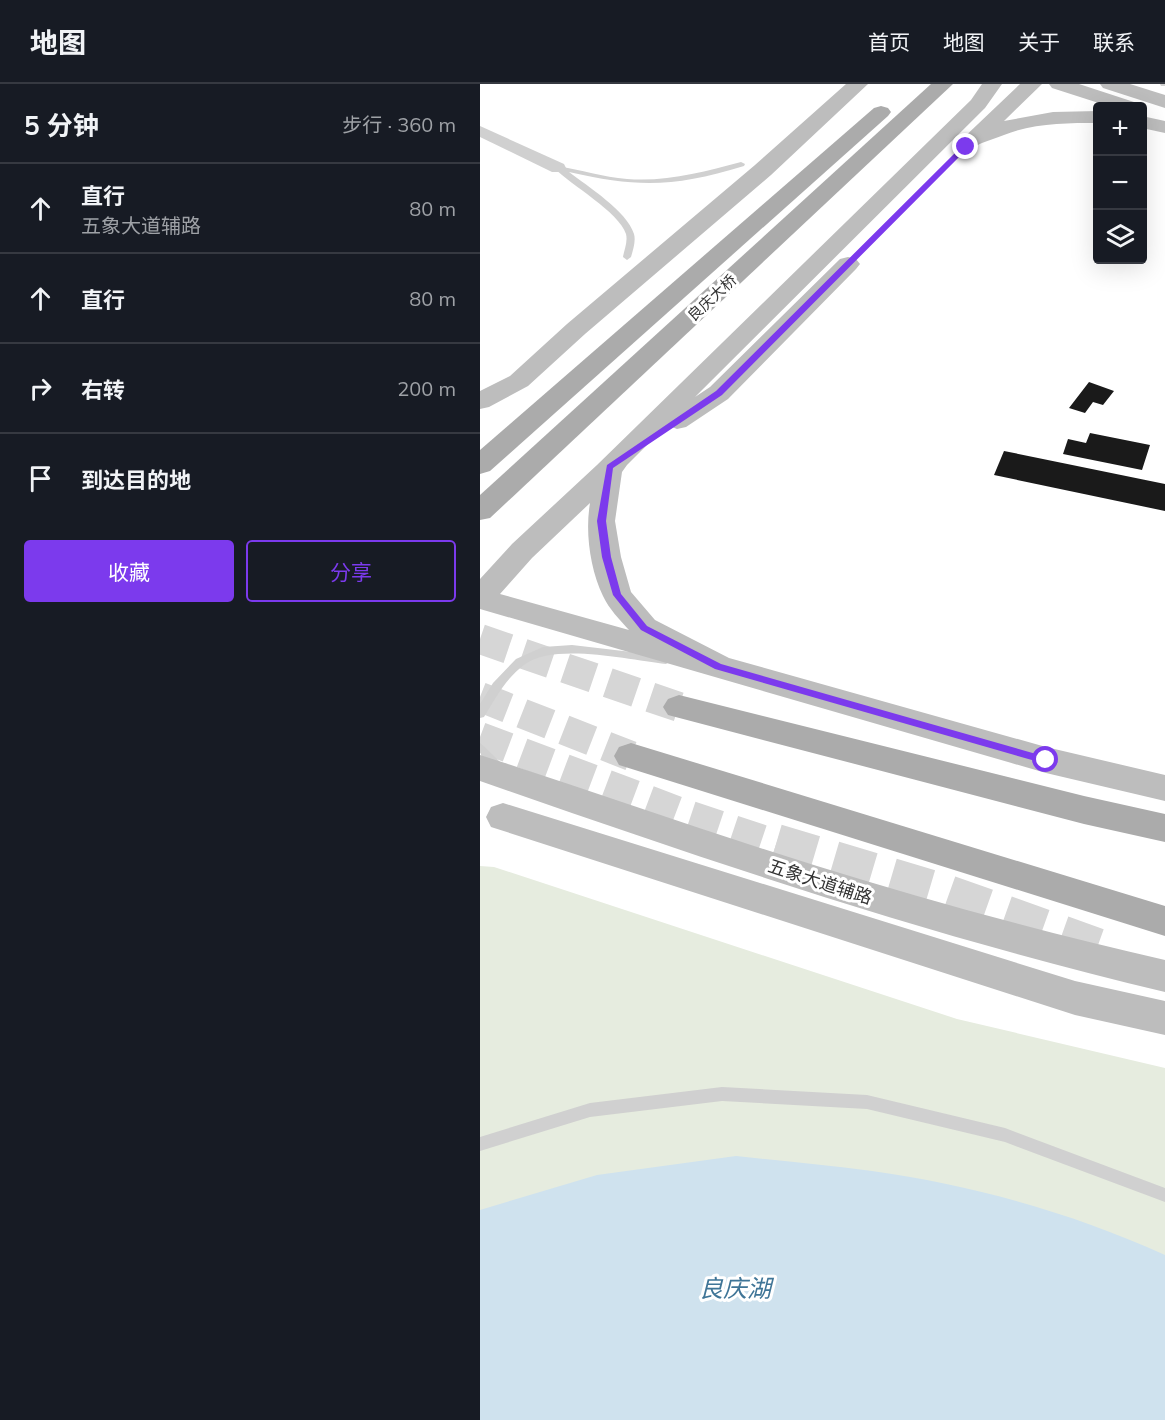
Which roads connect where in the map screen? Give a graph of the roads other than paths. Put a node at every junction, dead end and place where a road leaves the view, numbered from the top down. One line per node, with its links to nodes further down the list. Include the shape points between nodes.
1 (831, 84): 18 (main road)
2 (858, 84): 18 (main road)
3 (911, 84): 24 (main road, 良庆大桥)
4 (943, 84): 26 (main road, 良庆大桥)
5 (992, 84): 25 (main road, via 978,104)
6 (1032, 84): 17 (main road)
7 (1059, 84): 9 (main road)
8 (1110, 84): 10 (main road)
9 (1115, 102)
10 (1165, 102)
11 (1147, 113): 13 (main road)
12 (1093, 117): 17 (main road, via 1027,122 998,130)
13 (1165, 119)
14 (1147, 123): 15 (main road)
15 (1165, 127)
16 (480, 131): 19 (street)
17 (966, 147): 25 (main road, via 719,393)
18 (752, 167): 19 (lane, via 650,183); 20 (main road); 21 (main road)
19 (558, 168): 20 (lane, via 628,228 631,240)
20 (627, 257): 21 (main road, via 613,268)
21 (519, 381): 22 (main road); 23 (main road)
22 (480, 401)
23 (480, 417)
24 (480, 465)
25 (609, 467): 27 (main road, via 522,551); 28 (main road, via 602,521 606,557 617,595 644,628)
26 (480, 511)
27 (480, 598): 28 (main road)
28 (718, 666): 30 (lane, via 572,649 543,651 520,662 497,686); 34 (main road, via 1046,760)
29 (679, 707): 38 (main road)
30 (480, 714)
31 (480, 748): 35 (lane, via 490,762)
32 (631, 756): 39 (main road)
33 (480, 768): 35 (main road, 五象大道辅路)
34 (1165, 788)
35 (550, 792): 37 (main road, 五象大道辅路)
36 (492, 818): 37 (main road); 41 (main road, via 1075,998)
37 (651, 826): 40 (main road, 五象大道辅路, via 829,886 1069,955)
38 (1165, 828)
39 (1165, 921)
40 (1165, 976)
41 (1165, 1018)
42 (480, 1144): 43 (lane, via 590,1110 711,1096 867,1102 1005,1135)
43 (1165, 1195)

